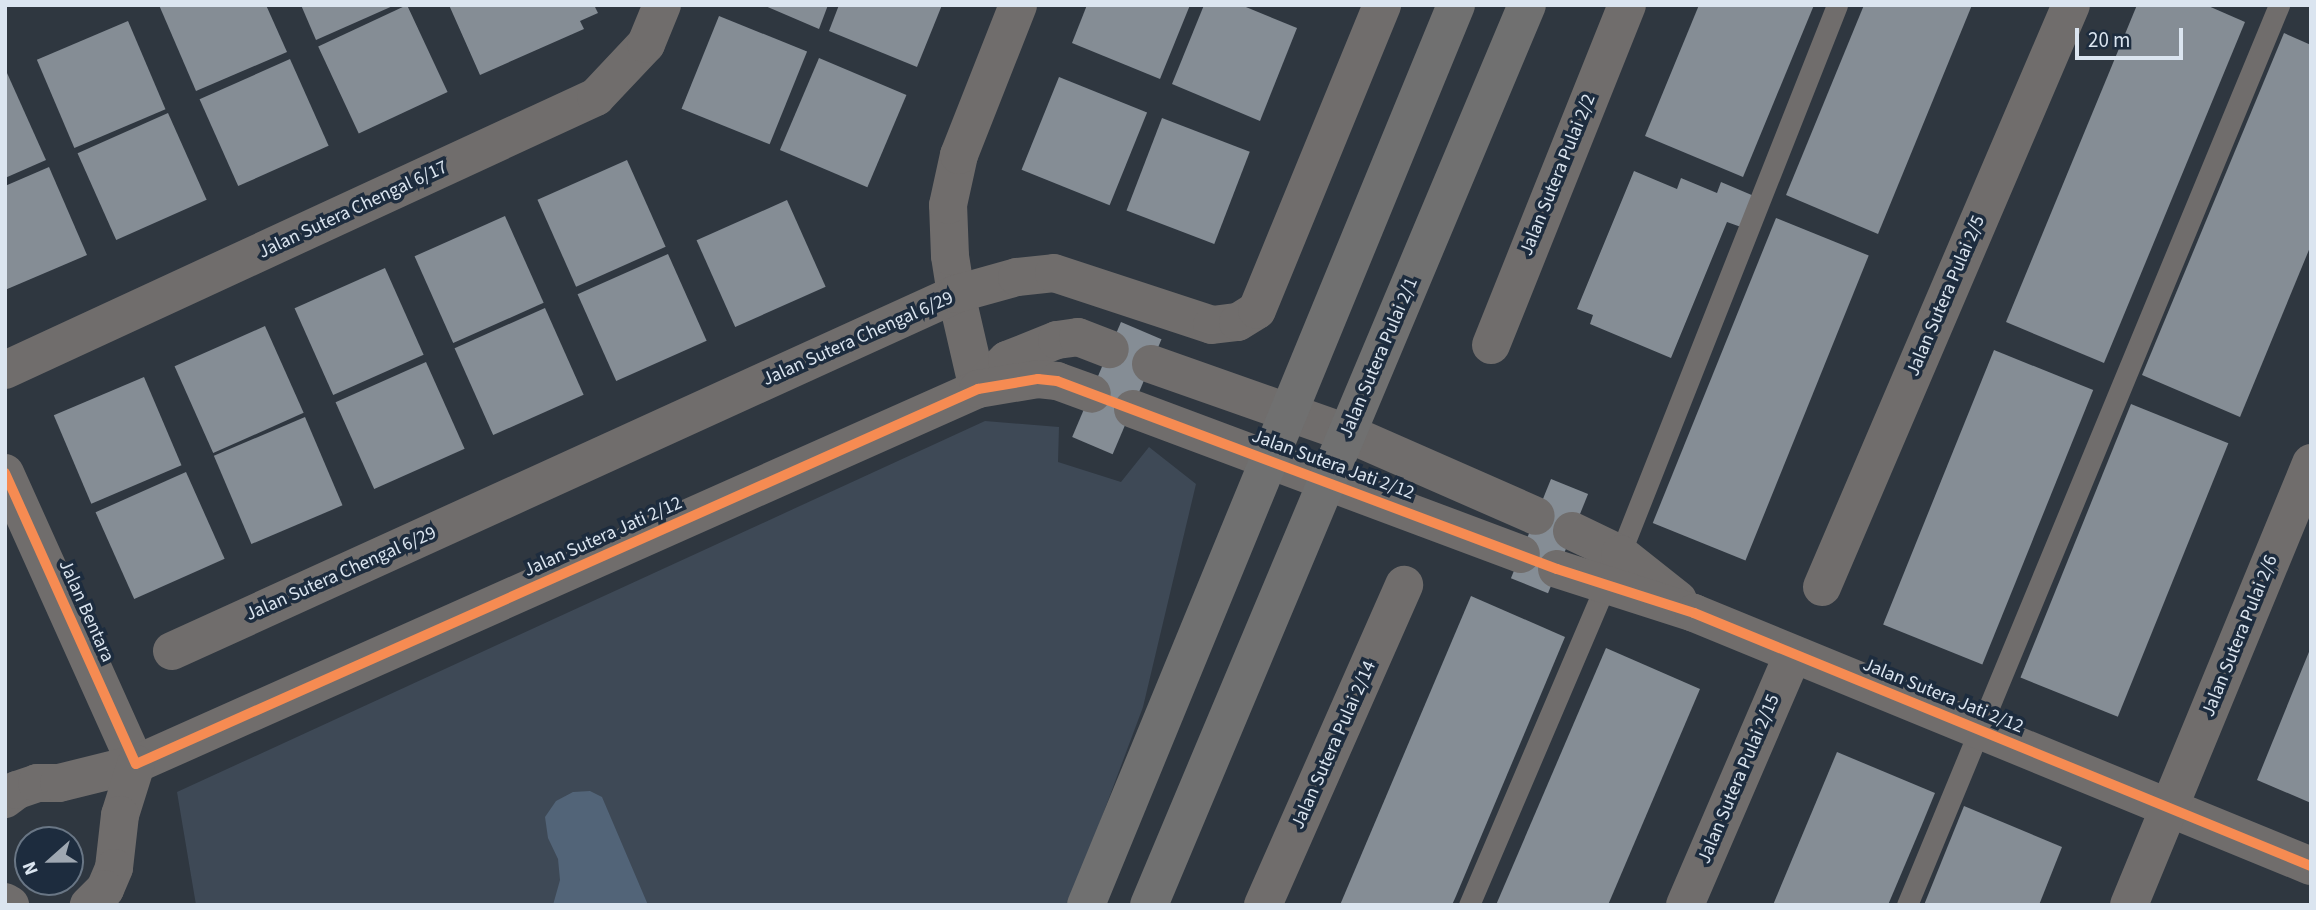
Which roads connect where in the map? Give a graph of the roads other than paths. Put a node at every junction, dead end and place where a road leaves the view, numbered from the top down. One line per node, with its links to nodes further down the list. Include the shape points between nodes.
1 (662, 5): 14 (street, Jalan Sutera Chengal 6/17, via 646,44 596,97)
2 (1018, 5): 10 (street, via 959,155 948,205)
3 (1382, 5): 10 (street, Jalan Sutera Chengal 6/29, via 1257,310 1238,321 1212,325 1054,274 1017,277)
4 (1456, 5): 18 (main road)
5 (1527, 5): 19 (main road, Jalan Sutera Pulai 2/1)
6 (1626, 5): 11 (street, Jalan Sutera Pulai 2/2)
7 (1837, 5): 28 (lane)
8 (2071, 5): 30 (street, Jalan Sutera Pulai 2/5)
9 (2279, 5): 33 (lane)
10 (956, 294): 15 (street); 31 (street, Jalan Sutera Chengal 6/29)
11 (1491, 345)
12 (1110, 349): 15 (street, Jalan Sutera Jati 2/12, via 1078,337 1057,340 1007,360)
13 (1151, 364): 18 (street, Jalan Sutera Jati 2/12)
14 (5, 370)
15 (978, 389): 16 (street, Jalan Sutera Jati 2/12, via 1038,379); 34 (street, Jalan Sutera Jati 2/12)
16 (1092, 394)
17 (1133, 409): 20 (street, Jalan Sutera Jati 2/12)
18 (1289, 412): 19 (street, Jalan Sutera Jati 2/12); 20 (main road)
19 (1347, 433): 23 (main road, Jalan Sutera Pulai 2/1); 24 (street, Jalan Sutera Jati 2/12)
20 (1269, 460): 23 (street, Jalan Sutera Jati 2/12); 41 (main road)
21 (2311, 463): 36 (street, Jalan Sutera Pulai 2/6)
22 (5, 473): 34 (street, Jalan Bentara)
23 (1327, 482): 26 (street, Jalan Sutera Jati 2/12); 42 (main road, Jalan Sutera Pulai 2/1)
24 (1536, 516)
25 (1572, 531): 28 (street, Jalan Sutera Jati 2/12)
26 (1521, 554)
27 (1557, 569): 28 (street, Jalan Sutera Jati 2/12)
28 (1612, 570): 32 (street, Jalan Sutera Jati 2/12, via 1694,612); 44 (lane)
29 (1404, 585): 43 (street, Jalan Sutera Pulai 2/14)
30 (1822, 587)
31 (172, 651)
32 (1793, 654): 33 (street, Jalan Sutera Jati 2/12); 45 (street, Jalan Sutera Pulai 2/15)
33 (1979, 730): 36 (street, Jalan Sutera Jati 2/12); 46 (lane)
34 (136, 764): 35 (street, Jalan Sutera Jati 2/12, via 59,783 37,783); 40 (street, via 120,815 114,867 104,889)
35 (5, 799)
36 (2169, 808): 37 (street, Jalan Sutera Jati 2/12); 47 (street, Jalan Sutera Pulai 2/6)
37 (2311, 866)
38 (5, 902): 39 (street)
39 (10, 905)
40 (89, 905)
41 (1086, 905)
42 (1149, 905)
43 (1264, 905)
44 (1469, 905)
45 (1685, 905)
46 (1907, 905)
47 (2129, 905)

